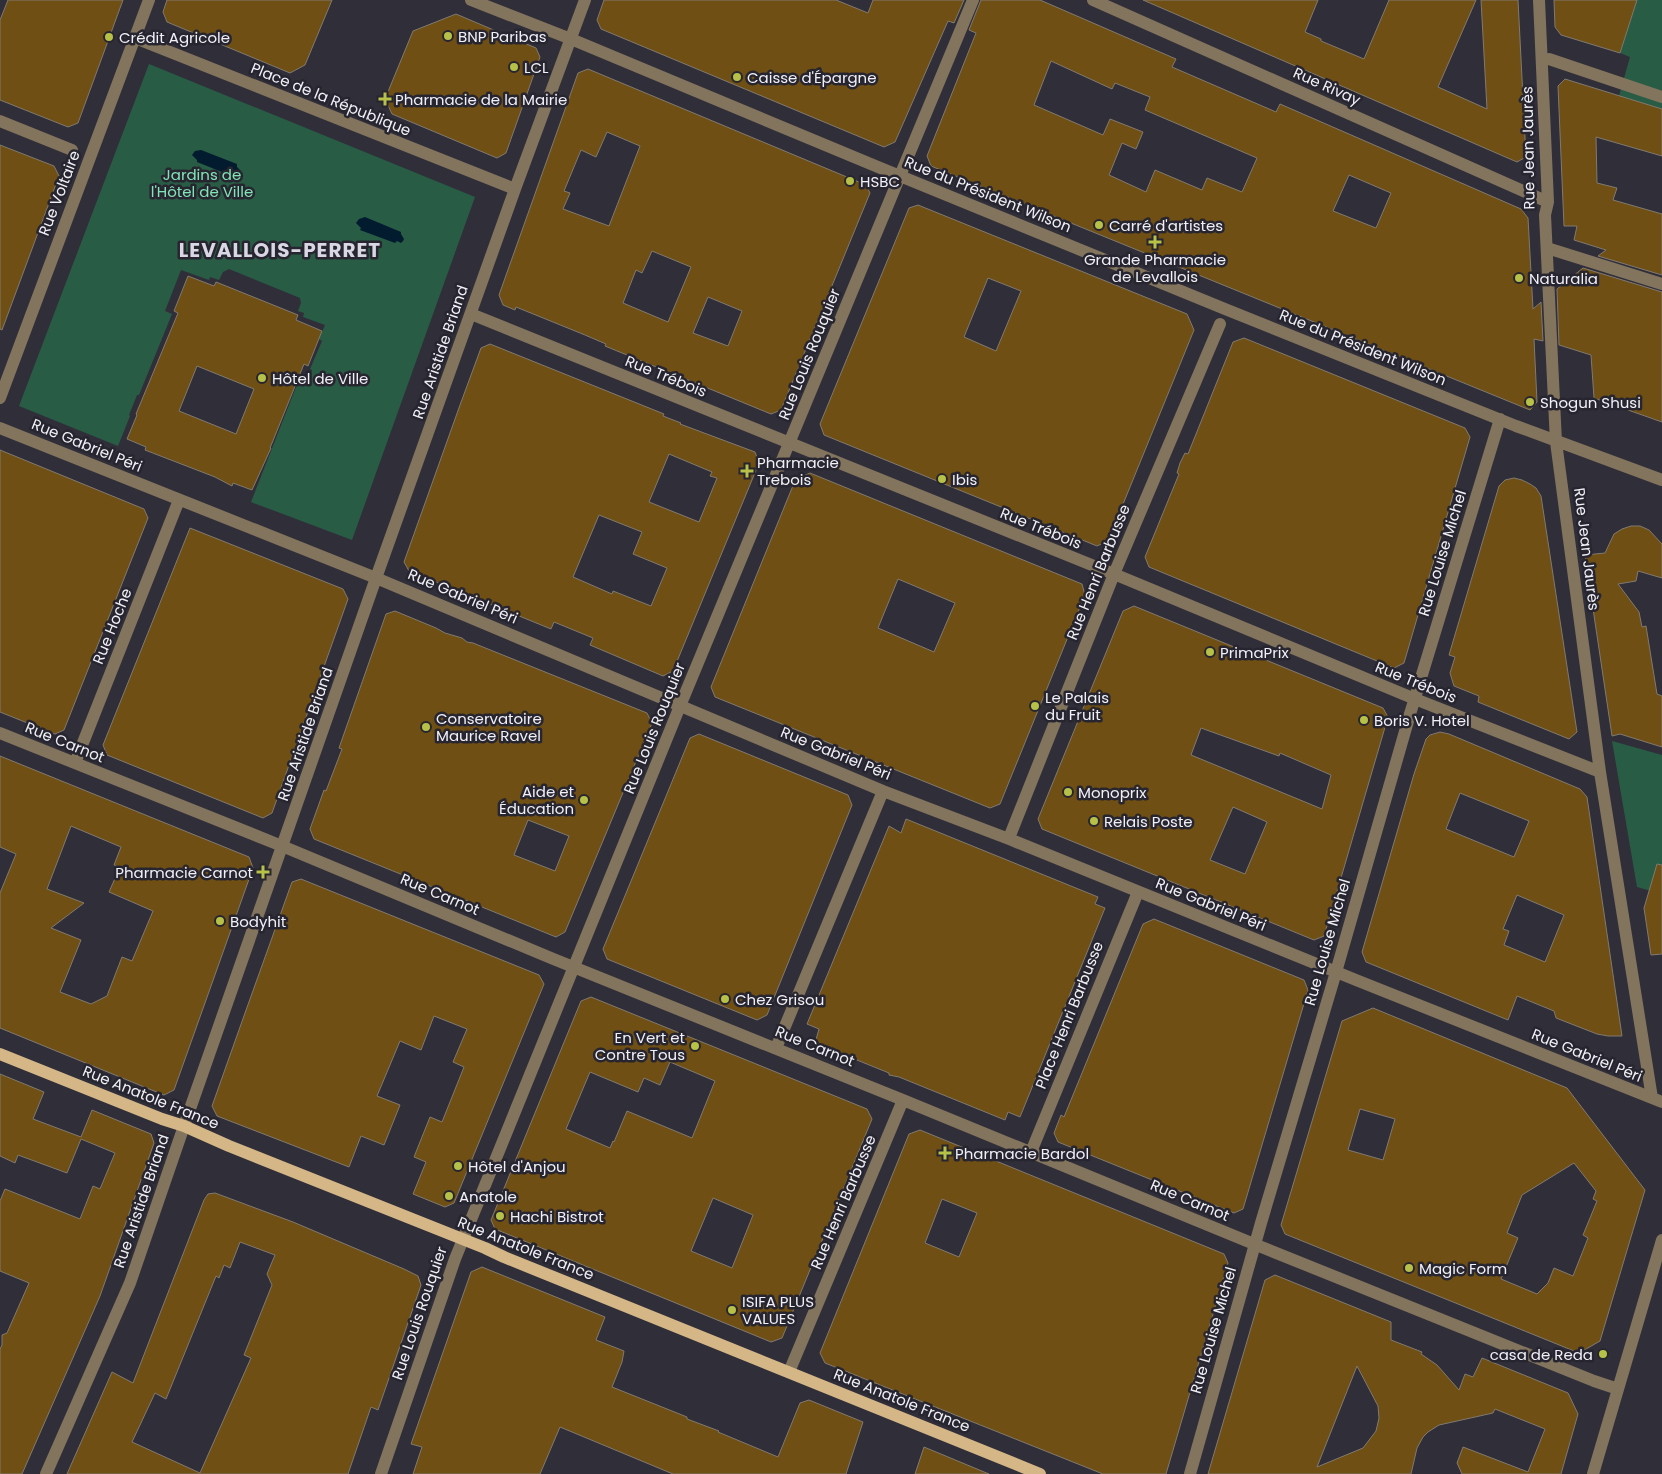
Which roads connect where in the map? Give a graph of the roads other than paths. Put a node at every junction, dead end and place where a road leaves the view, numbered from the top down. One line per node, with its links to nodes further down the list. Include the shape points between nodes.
1 (149, 0): 7 (street, Rue Voltaire)
2 (471, 0): 8 (street, Rue du Président Wilson)
3 (585, 0): 8 (street, Rue Aristide Briand)
4 (973, 0): 13 (street, Rue Louis Rouquier)
5 (1093, 0): 15 (street, Rue Rivay)
6 (1539, 0): 15 (street, Rue Jean Jaurès)
7 (135, 38): 14 (street, Place de la République); 20 (street, Rue Voltaire)
8 (570, 39): 13 (street, Rue du Président Wilson); 14 (street, Rue Aristide Briand)
9 (1549, 59): 10 (street)
10 (1662, 97)
11 (0, 121): 12 (street)
12 (72, 150)
13 (900, 176): 21 (street, Rue du Président Wilson); 24 (street, Rue Louis Rouquier)
14 (515, 189): 18 (street, Rue Aristide Briand)
15 (1548, 202): 16 (street, Rue Jean Jaurès, via 1545,215)
16 (1547, 248): 17 (street); 23 (street, Rue Jean Jaurès)
17 (1662, 284)
18 (471, 314): 24 (street, Rue Trébois); 28 (street, Rue Aristide Briand)
19 (1220, 324): 27 (street, Rue Henri Barbusse)
20 (0, 398)
21 (1500, 420): 23 (street, Rue du Président Wilson); 29 (street, Rue Louise Michel)
22 (0, 428): 26 (street, Rue Gabriel Péri)
23 (1556, 442): 25 (street, Rue du Président Wilson); 33 (street, Rue Jean Jaurès)
24 (789, 444): 27 (street, Rue Trébois); 30 (street, Rue Louis Rouquier)
25 (1662, 480)
26 (179, 500): 28 (street, Rue Gabriel Péri); 32 (street, Rue Hoche)
27 (1114, 574): 29 (street, Rue Trébois); 35 (street, Rue Henri Barbusse)
28 (376, 578): 30 (street, Rue Gabriel Péri); 36 (street, Rue Aristide Briand)
29 (1415, 699): 33 (street, Rue Trébois); 39 (street, Rue Louise Michel)
30 (680, 706): 34 (street, Rue Gabriel Péri); 38 (street, Rue Louis Rouquier)
31 (0, 733): 32 (street, Rue Carnot)
32 (76, 763): 36 (street, Rue Carnot)
33 (1600, 772): 43 (street, Rue Jean Jaurès)
34 (883, 791): 37 (street, Rue Gabriel Péri); 40 (street)
35 (1011, 833)
36 (282, 846): 38 (street, Rue Carnot); 44 (street, Rue Aristide Briand)
37 (1138, 892): 39 (street, Rue Gabriel Péri); 45 (street, Place Henri Barbusse)
38 (574, 967): 40 (street, Rue Carnot); 46 (street, Rue Louis Rouquier)
39 (1336, 972): 43 (street, Rue Gabriel Péri); 48 (street, Rue Louise Michel)
40 (776, 1048): 42 (street, Rue Carnot)
41 (0, 1054): 44 (main road, Rue Anatole France)
42 (903, 1100): 45 (street, Rue Carnot); 49 (street, Rue Henri Barbusse)
43 (1657, 1100)
44 (184, 1126): 46 (main road, Rue Anatole France); 51 (street, Rue Aristide Briand, via 130,1283)
45 (1031, 1152): 48 (street, Rue Carnot)
46 (463, 1240): 49 (main road, Rue Anatole France); 52 (street, Rue Louis Rouquier)
47 (1662, 1240): 50 (street)
48 (1254, 1244): 50 (street, Rue Carnot); 54 (street, Rue Louise Michel)
49 (789, 1372): 53 (main road, Rue Anatole France)
50 (1618, 1389): 55 (street)
51 (46, 1474)
52 (381, 1474)
53 (1040, 1474)
54 (1190, 1474)
55 (1593, 1474)

